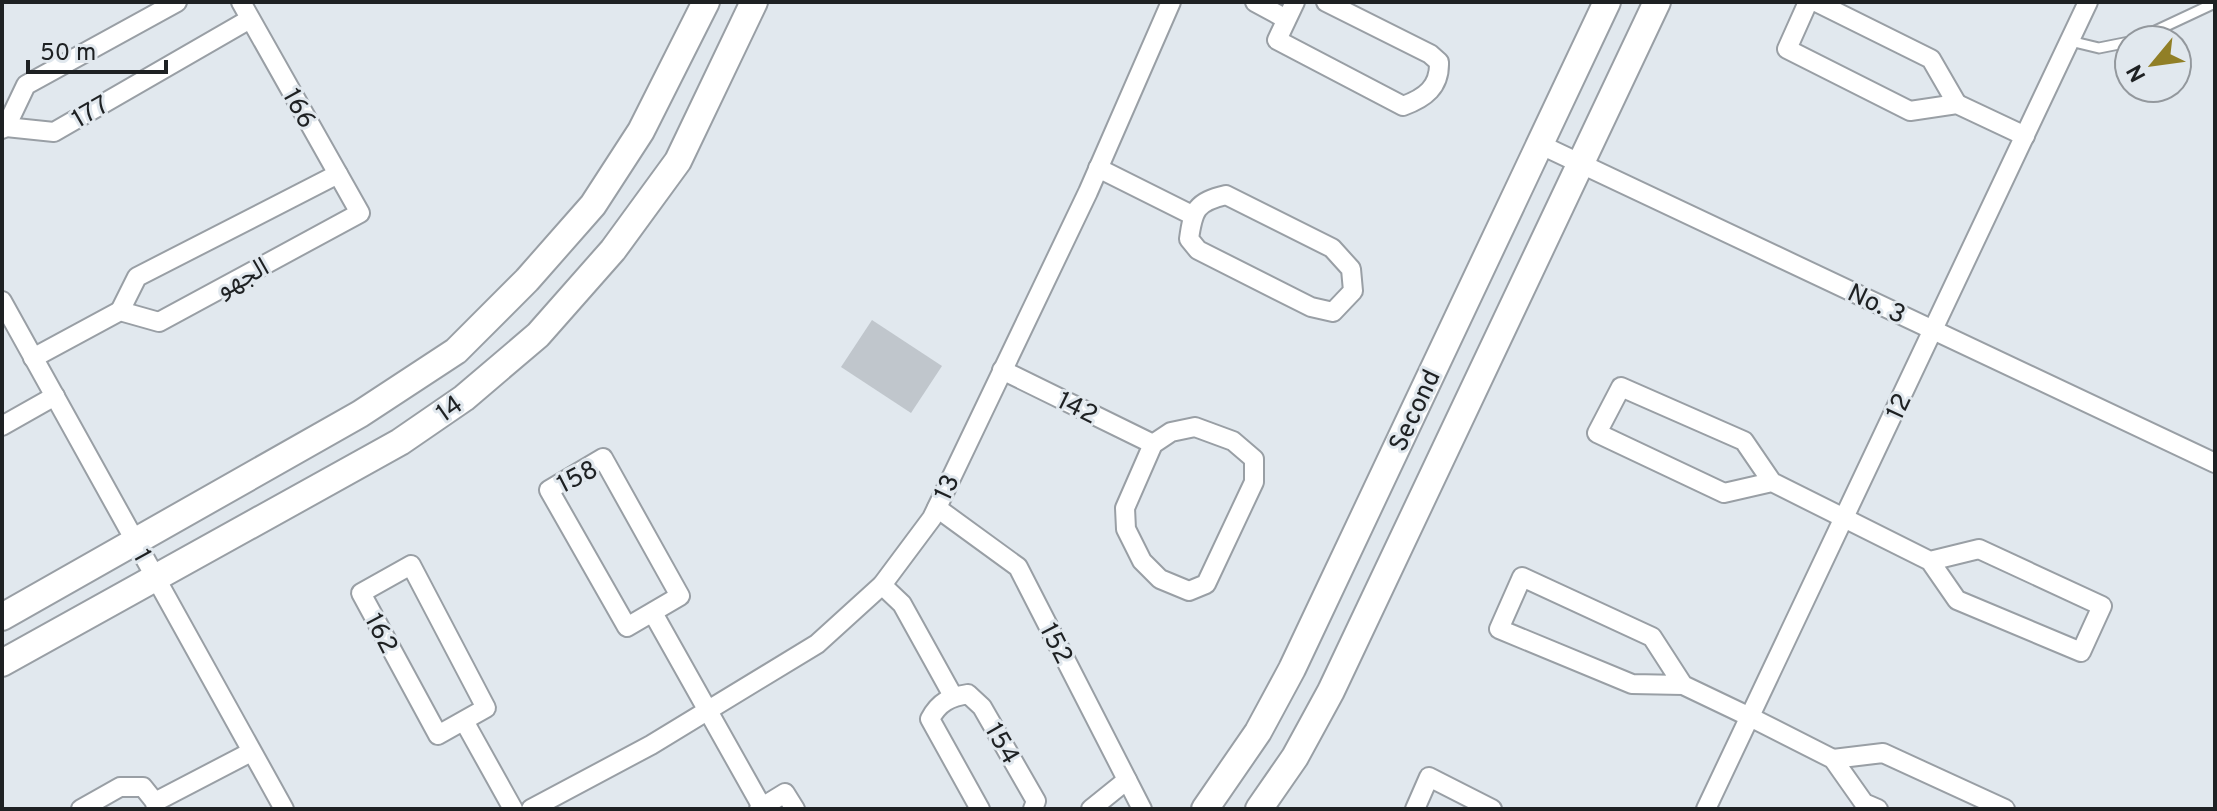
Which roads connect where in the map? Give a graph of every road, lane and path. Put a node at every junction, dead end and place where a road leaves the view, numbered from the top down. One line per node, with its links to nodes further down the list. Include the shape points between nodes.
1 (177, 2): 20 (street, 177, via 26,85)
2 (241, 2): 15 (street, 166)
3 (706, 2): 40 (street, 14, via 641,131 593,205 456,351 360,414)
4 (754, 2): 42 (street, 14, via 678,161 613,250 538,335 464,398 400,442)
5 (1171, 2): 24 (street, 13)
6 (1255, 2): 14 (street)
7 (1326, 2): 14 (street, via 1430,54 1439,62 1433,89 1403,106 1277,40)
8 (1607, 2): 22 (street, Second)
9 (1657, 2): 23 (street, Second)
10 (1808, 2): 19 (street, via 1787,49 1910,111)
11 (1816, 2): 19 (street, via 1931,59)
12 (2088, 2): 17 (street, 12)
13 (2215, 3): 16 (lane)
14 (1291, 10)
15 (250, 19): 20 (street, 177, via 54,132); 25 (street, 166)
16 (2170, 24)
17 (2070, 41): 18 (lane, via 2099,48); 21 (street, 12)
18 (2113, 45)
19 (1957, 104): 21 (street)
20 (4, 128)
21 (2025, 136): 30 (street, 12)
22 (1539, 144): 23 (street, No. 3); 66 (street, Second, via 1292,669 1258,732)
23 (1580, 164): 30 (street, No. 3); 67 (street, Second, via 1331,691)
24 (1098, 168): 27 (street); 32 (street, 13)
25 (338, 174): 26 (street, 166); 29 (street, الجهو, via 137,277)
26 (360, 213): 29 (street, الجهو, via 159,322)
27 (1192, 215): 27 (street, via 1206,200 1226,195 1332,248 1351,269 1353,291 1333,312 1311,307 1198,250 1189,239)
28 (2, 301): 31 (street, 1)
29 (120, 311): 31 (street)
30 (1934, 330): 36 (street, No. 3); 39 (street, 12)
31 (33, 358): 33 (street, 1)
32 (1002, 370): 35 (street, 142); 38 (street, 13)
33 (55, 396): 34 (street); 40 (street, 1)
34 (2, 426)
35 (1153, 444): 35 (street, via 1171,432 1195,427 1233,441 1254,459 1254,482 1215,566 1206,584 1189,591 1160,579 1142,561 1126,529 1125,508)
36 (2215, 463)
37 (1772, 482): 37 (street, via 1724,493 1597,433 1621,387 1744,441); 39 (street)
38 (937, 508): 43 (street, 13); 54 (street, 152, via 1018,567)
39 (1844, 518): 41 (street); 50 (street, 12)
40 (136, 542): 42 (street, 1); 45 (street, 14)
41 (1930, 561): 41 (street, via 1979,549 2102,606 2081,652 1957,600)
42 (156, 577): 46 (street, 14); 52 (street, 1)
43 (882, 585): 48 (street, via 902,604); 49 (street, 13, via 817,644)
44 (653, 613): 44 (street, 158, via 680,596 603,458 549,490 627,627); 49 (street)
45 (2, 617)
46 (2, 663)
47 (1683, 685): 47 (street, via 1632,684 1499,629 1522,577 1652,637); 50 (street)
48 (953, 696): 62 (street, 154, via 937,706 930,719); 63 (street, 154, via 968,694 982,707 1036,801)
49 (708, 710): 56 (street); 60 (street, 13)
50 (1750, 717): 53 (street); 70 (street, 12)
51 (464, 721): 51 (street, 162, via 486,708 411,565 361,593 438,735); 59 (street)
52 (251, 752): 55 (street); 58 (street, 1)
53 (1833, 759): 71 (street, via 1864,803); 72 (street, via 1883,753)
54 (1127, 780): 64 (street); 65 (street, 152)
55 (156, 806): 57 (street, via 143,787 120,787)
56 (760, 808): 61 (street, via 785,793)
57 (81, 809)
58 (284, 809)
59 (513, 809)
60 (531, 809)
61 (795, 809)
62 (980, 809)
63 (1033, 809)
64 (1091, 809)
65 (1142, 809)
66 (1205, 809)
67 (1259, 809)
68 (1415, 809): 69 (street, via 1429,777)
69 (1492, 809)
70 (1706, 809)
71 (1878, 809)
72 (2005, 809)

